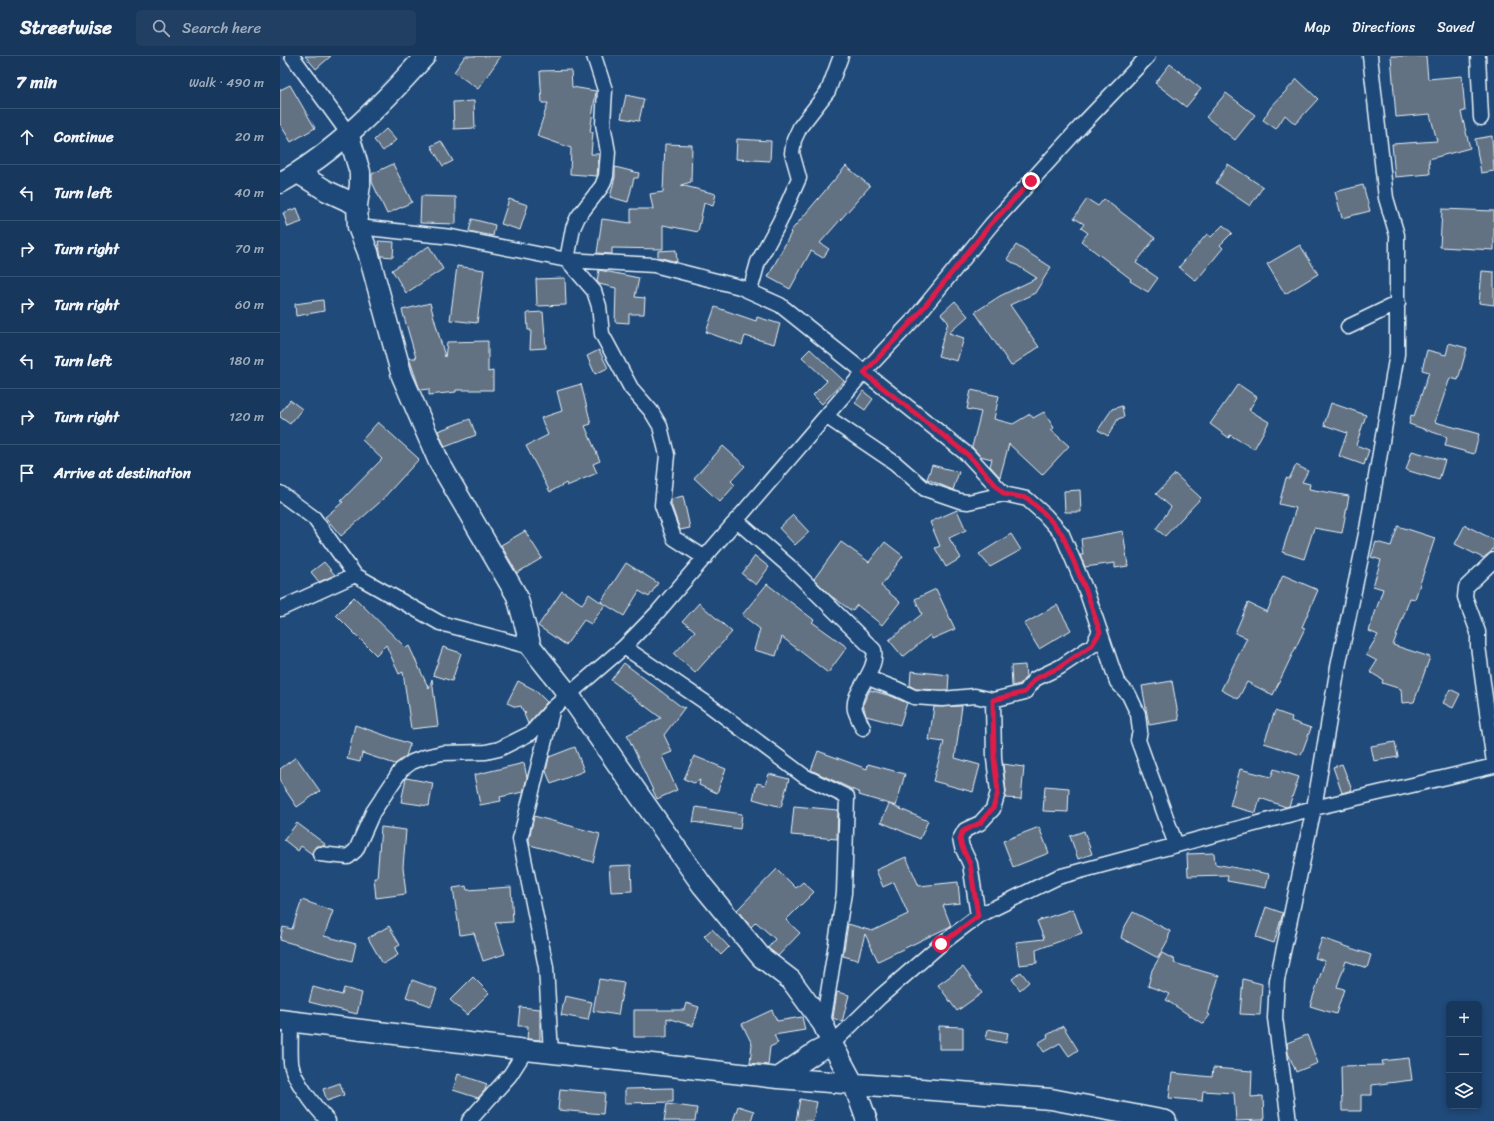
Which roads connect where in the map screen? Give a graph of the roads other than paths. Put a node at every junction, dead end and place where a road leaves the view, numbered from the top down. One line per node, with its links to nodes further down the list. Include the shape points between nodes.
1 (292, 56): 9 (street)
2 (425, 56): 9 (street)
3 (594, 56): 14 (street, via 605,90 603,124 608,152 606,176 602,186 578,217 573,228)
4 (841, 56): 15 (street, via 828,91 800,127 794,140 792,153 799,178 758,262)
5 (1148, 56): 18 (street, via 990,225 916,317)
6 (1370, 56): 16 (street, via 1386,198 1397,235)
7 (1478, 56): 8 (street)
8 (1481, 118)
9 (348, 133): 10 (street); 12 (street, via 360,172)
10 (298, 173): 11 (street); 12 (street)
11 (280, 183)
12 (357, 205): 13 (street)
13 (358, 227): 14 (street, via 452,237); 28 (street, via 368,252 402,376 439,462 516,596)
14 (567, 260): 15 (street, via 654,265); 23 (street, via 594,291 599,306 602,334 631,388 660,426 667,455 662,505 674,538)
15 (750, 291): 18 (street, via 780,305)
16 (1398, 303): 17 (street); 36 (street, via 1397,354)
17 (1348, 328)
18 (864, 373): 19 (street); 21 (street, via 968,455)
19 (827, 417): 21 (street, via 895,463 925,489 968,502); 22 (street)
20 (280, 493): 25 (street, via 314,518)
21 (1004, 494): 27 (street, via 1027,498 1062,534)
22 (736, 520): 23 (street); 30 (street, via 790,567 874,650 875,657)
23 (705, 558): 29 (street)
24 (1494, 560): 35 (street, via 1466,587 1464,597 1478,632)
25 (355, 575): 26 (street); 28 (street, via 440,623)
26 (280, 609)
27 (1100, 632): 32 (street, via 1092,645 1060,667 1035,679 1025,692); 37 (street, via 1117,682 1129,695 1138,714 1138,740)
28 (531, 647): 31 (street)
29 (624, 647): 31 (street); 41 (street, via 705,702 804,776 847,797 844,893)
30 (868, 678): 32 (street, via 914,697 942,699 975,696); 34 (street, via 856,699 855,709)
31 (569, 695): 33 (street); 41 (street, via 702,885 761,957 791,980)
32 (993, 700): 39 (street, via 994,759 998,792 993,808 980,823 962,832 960,839 970,864)
33 (552, 709): 38 (street, via 531,733 499,749 486,752 442,753 412,762 401,770 373,812 356,850 348,858); 44 (street, via 520,839 546,967)
34 (863, 728)
35 (1494, 765): 36 (street)
36 (1314, 808): 37 (street); 51 (street, via 1277,980 1275,1018)
37 (1176, 845): 39 (street, via 1058,877)
38 (320, 854)
39 (978, 916): 42 (street, via 880,997)
40 (285, 1021): 43 (street); 47 (street, via 291,1064 296,1076 314,1106)
41 (823, 1024): 42 (street)
42 (832, 1044): 45 (street); 46 (street)
43 (526, 1050): 44 (street); 48 (street, via 510,1075)
44 (551, 1053): 45 (street)
45 (778, 1078): 46 (street)
46 (854, 1085): 49 (street); 50 (street, via 1051,1099)
47 (328, 1121)
48 (468, 1121)
49 (867, 1121)
50 (1166, 1121)
51 (1290, 1121)

